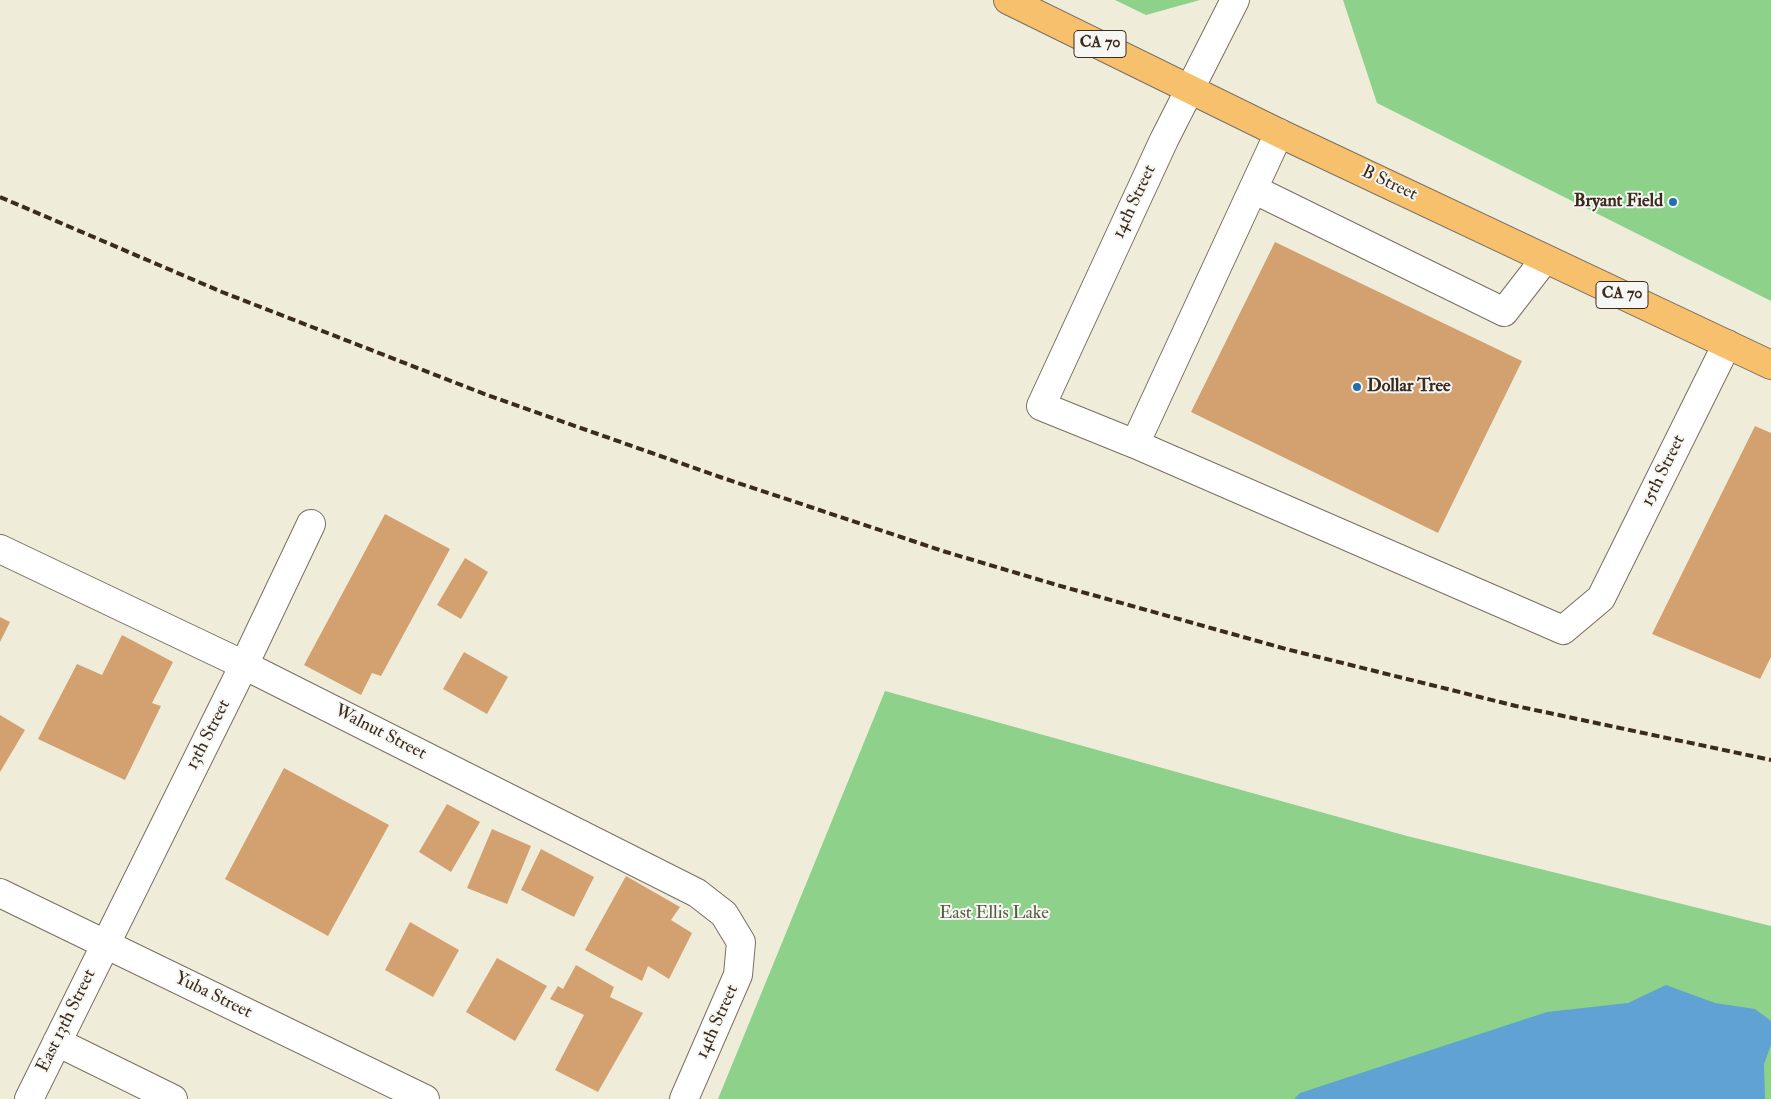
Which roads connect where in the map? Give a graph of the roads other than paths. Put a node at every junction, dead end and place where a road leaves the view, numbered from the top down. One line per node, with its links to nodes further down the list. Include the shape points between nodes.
1 (1008, 0): 3 (highway, B Street / CA 70)
2 (1236, 0): 3 (street, 14th Street)
3 (1190, 89): 4 (highway, B Street / CA 70); 9 (street, 14th Street, via 1041,406)
4 (1279, 133): 5 (street); 6 (highway, B Street / CA 70)
5 (1253, 189): 6 (street, via 1504,312); 9 (street)
6 (1545, 259): 7 (highway, B Street / CA 70)
7 (1727, 344): 8 (highway, B Street / CA 70); 9 (street, 15th Street, via 1601,598 1563,630)
8 (1771, 365)
9 (1135, 444)
10 (310, 524): 12 (street, 13th Street)
11 (0, 549): 12 (street, Walnut Street)
12 (244, 665): 14 (street, Walnut Street, via 697,893 724,914); 15 (street, 13th Street)
13 (0, 893): 15 (street, Yuba Street)
14 (741, 942): 20 (street, 14th Street, via 738,975)
15 (104, 944): 16 (street, East 13th Street); 19 (street, Yuba Street)
16 (57, 1042): 17 (street, East 13th Street); 18 (street)
17 (29, 1099)
18 (173, 1099)
19 (426, 1099)
20 (684, 1099)

